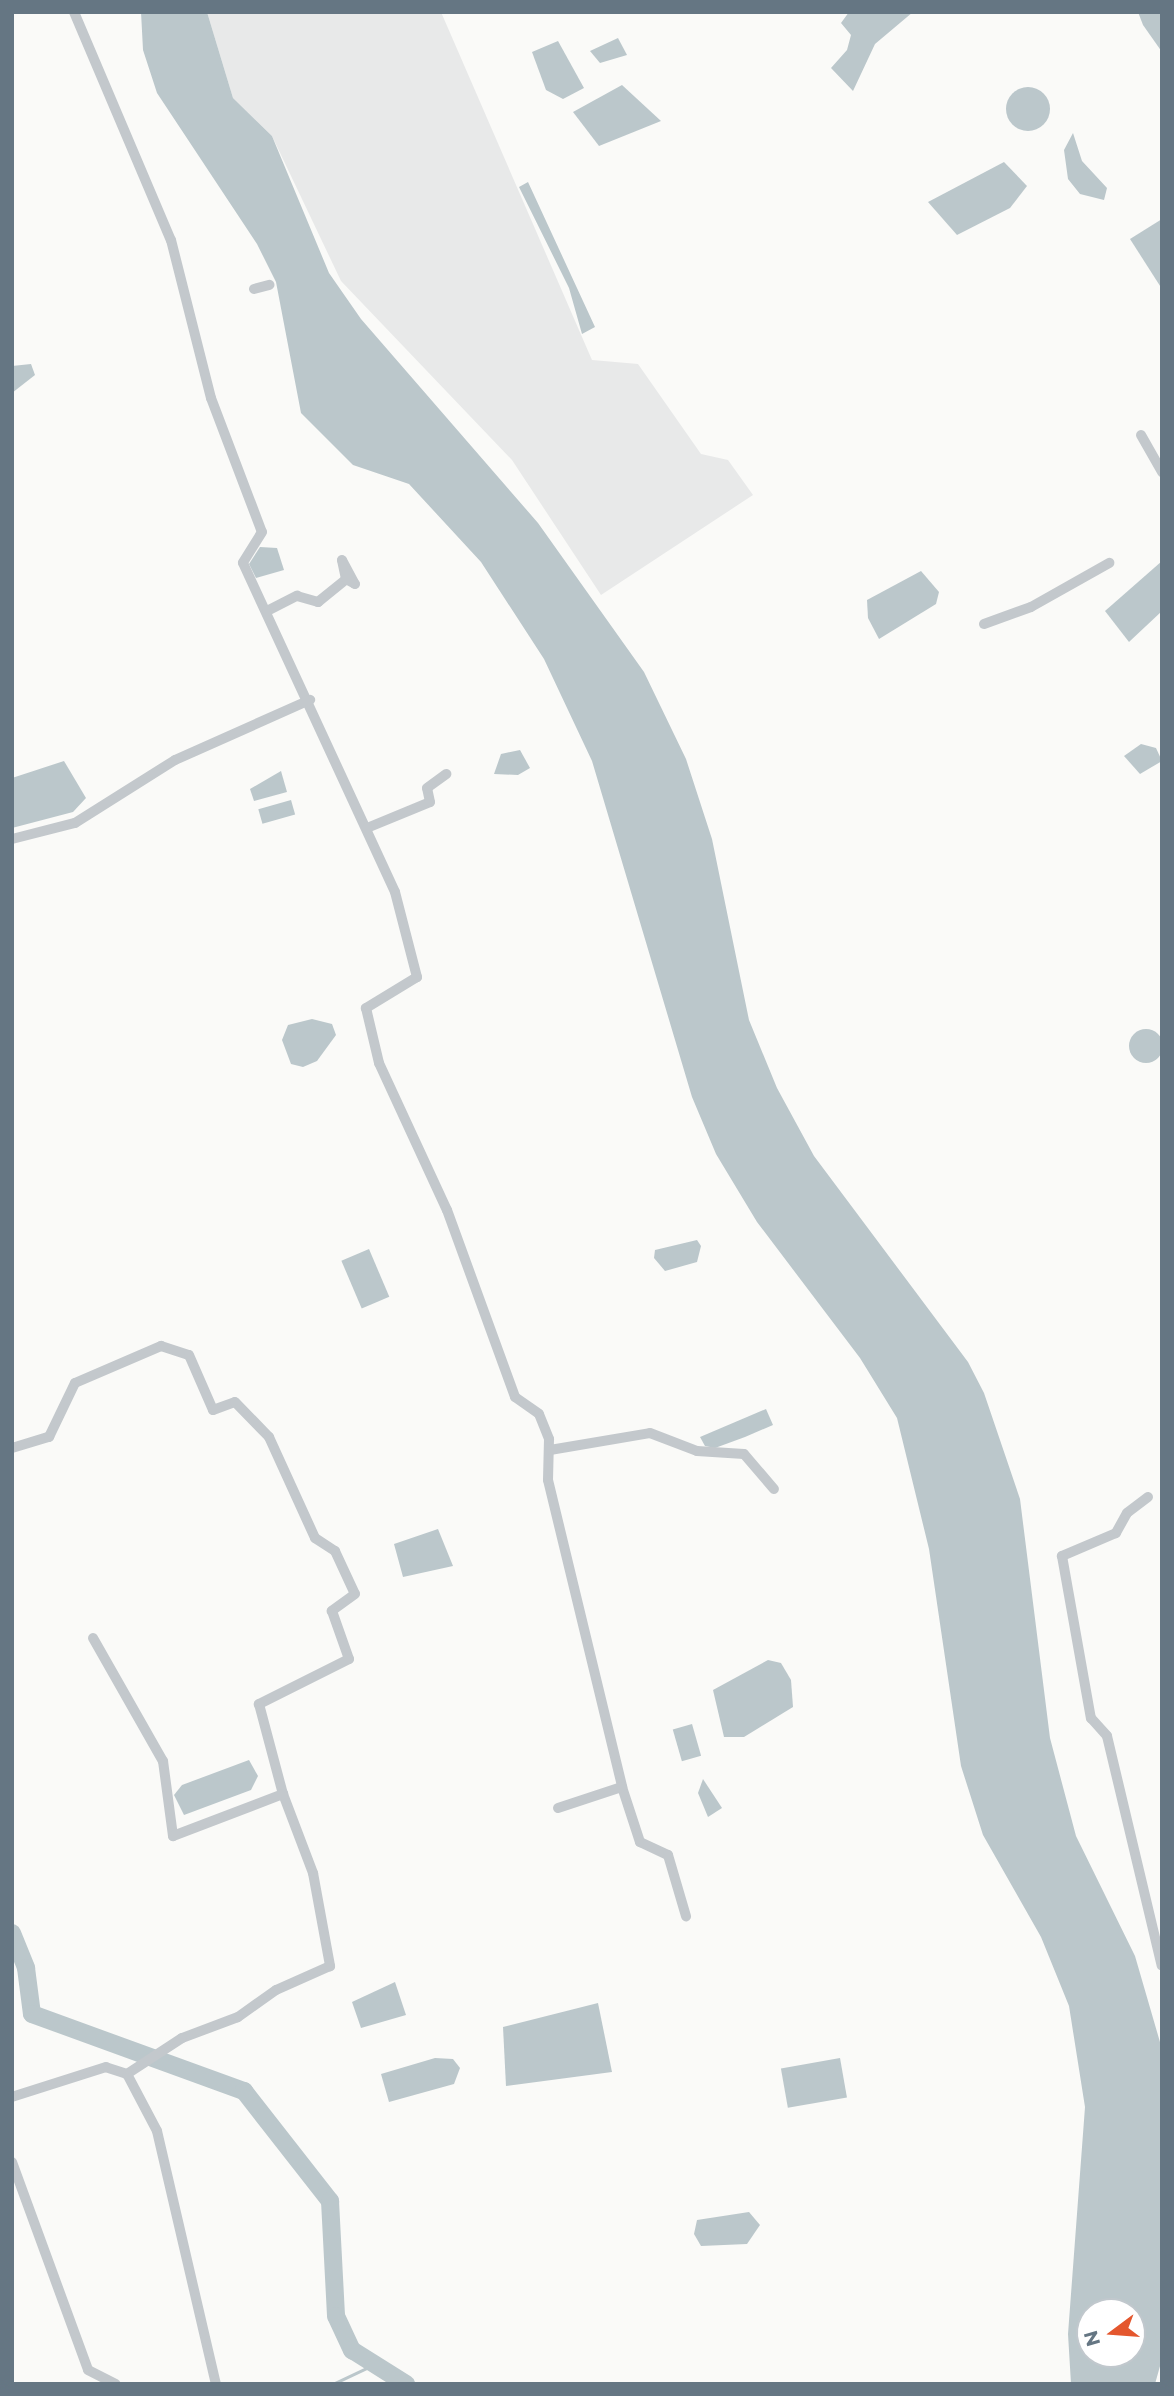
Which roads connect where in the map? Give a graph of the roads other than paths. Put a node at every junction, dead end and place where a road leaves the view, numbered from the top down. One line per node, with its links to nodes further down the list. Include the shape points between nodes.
1 (74, 12): 8 (street, via 171,240 211,398 249,484 262,532 243,562)
2 (269, 285): 3 (street)
3 (254, 289)
4 (1141, 435): 5 (street)
5 (1162, 472)
6 (1108, 563): 9 (street, via 1055,596)
7 (346, 579): 8 (street, via 318,602 297,596)
8 (267, 611): 10 (street)
9 (984, 624)
10 (310, 700): 12 (street); 13 (street, via 176,760 75,823)
11 (446, 774): 12 (street, via 427,788 430,802)
12 (367, 828): 15 (street, via 395,892 418,971 413,981 366,1008 379,1063 447,1210 515,1398 541,1417)
13 (12, 839)
14 (12, 1448): 20 (street, via 50,1437 75,1383 161,1346 189,1355 213,1410 235,1402 269,1437 315,1538 335,1551 355,1594 332,1611 349,1659 259,1704)
15 (550, 1450): 16 (street, via 650,1433 697,1451 744,1454); 19 (street, via 548,1480)
16 (774, 1489)
17 (1149, 1497): 23 (street, via 1127,1513 1116,1533 1062,1556 1091,1718 1107,1736)
18 (93, 1638): 20 (street, via 163,1761 173,1836)
19 (622, 1787): 21 (street); 22 (street, via 640,1842 668,1855)
20 (283, 1794): 24 (street, via 313,1873 330,1966 276,1990 238,2017 182,2038)
21 (558, 1808)
22 (686, 1916)
23 (1162, 1966)
24 (127, 2074): 25 (street, via 106,2067 58,2078); 27 (street, via 157,2131)
25 (12, 2097)
26 (12, 2162): 28 (street, via 88,2370)
27 (213, 2383)
28 (116, 2384)

